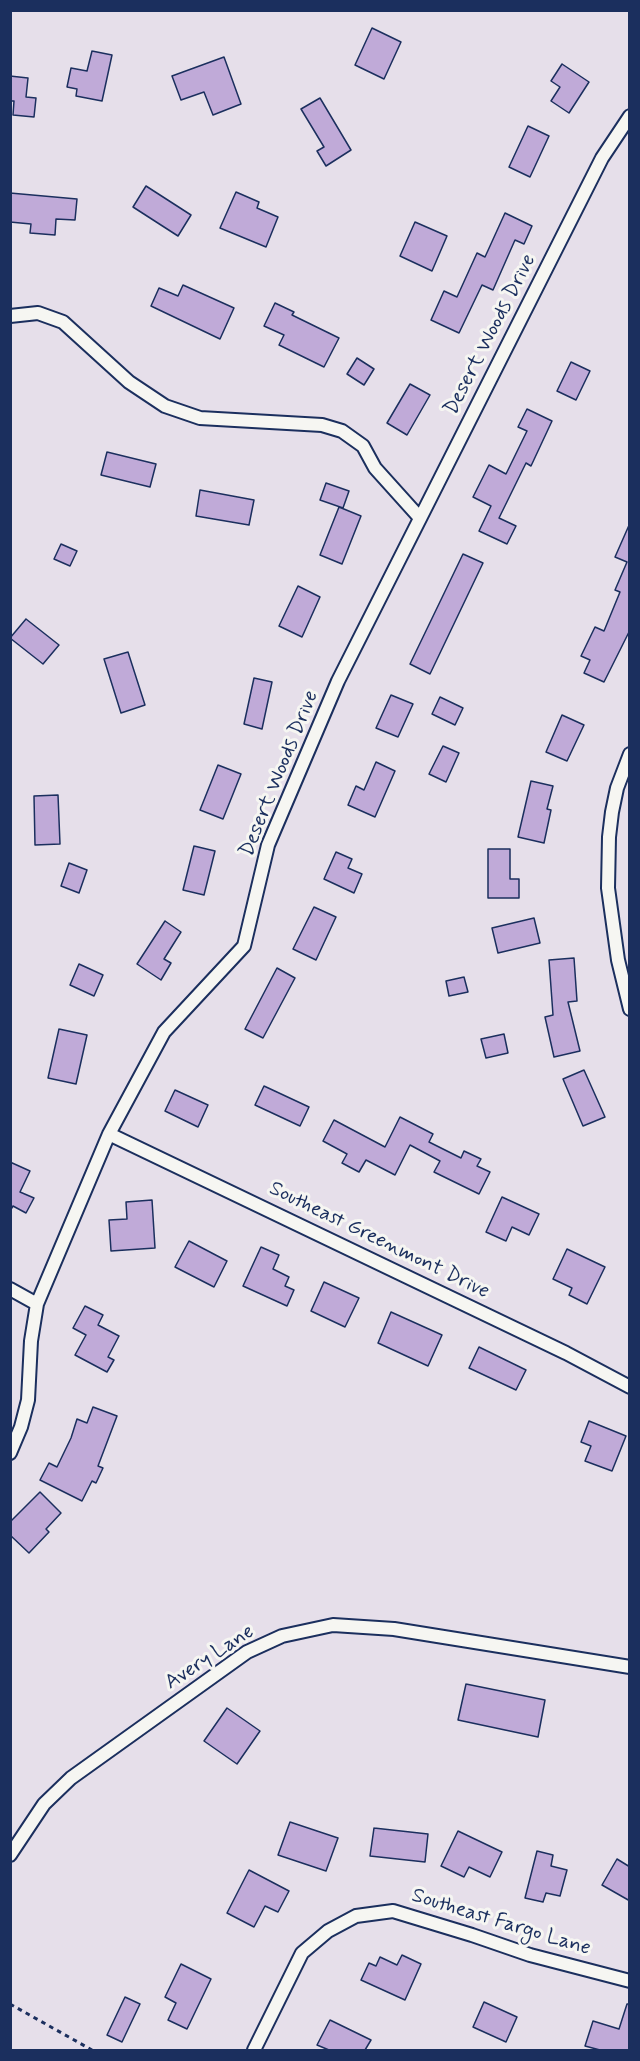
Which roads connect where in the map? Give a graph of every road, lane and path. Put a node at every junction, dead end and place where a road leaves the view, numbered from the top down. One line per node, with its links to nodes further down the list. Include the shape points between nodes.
1 (630, 116): 3 (street, Desert Woods Drive, via 602,158)
2 (10, 316): 3 (street, via 38,313 63,322 129,382 165,406 200,418 322,425 342,431 363,446 375,468)
3 (420, 518): 6 (street, Desert Woods Drive, via 338,681 268,845 244,946 164,1032)
4 (630, 754): 5 (street, via 612,812 608,879 618,960)
5 (630, 1009)
6 (109, 1134): 8 (street, Desert Woods Drive); 9 (street, Southeast Greenmont Drive)
7 (10, 1289): 8 (street)
8 (37, 1304): 10 (street, Desert Woods Drive, via 28,1400)
9 (630, 1387)
10 (10, 1453)
11 (630, 1667): 12 (street, Avery Lane, via 394,1629 333,1625 282,1636 247,1653 71,1778 44,1804)
12 (10, 1855)
13 (630, 1981): 16 (street, Southeast Fargo Lane, via 530,1955 393,1911 356,1916 328,1931 302,1953)
14 (10, 2004): 15 (path)
15 (92, 2050)
16 (254, 2050)

